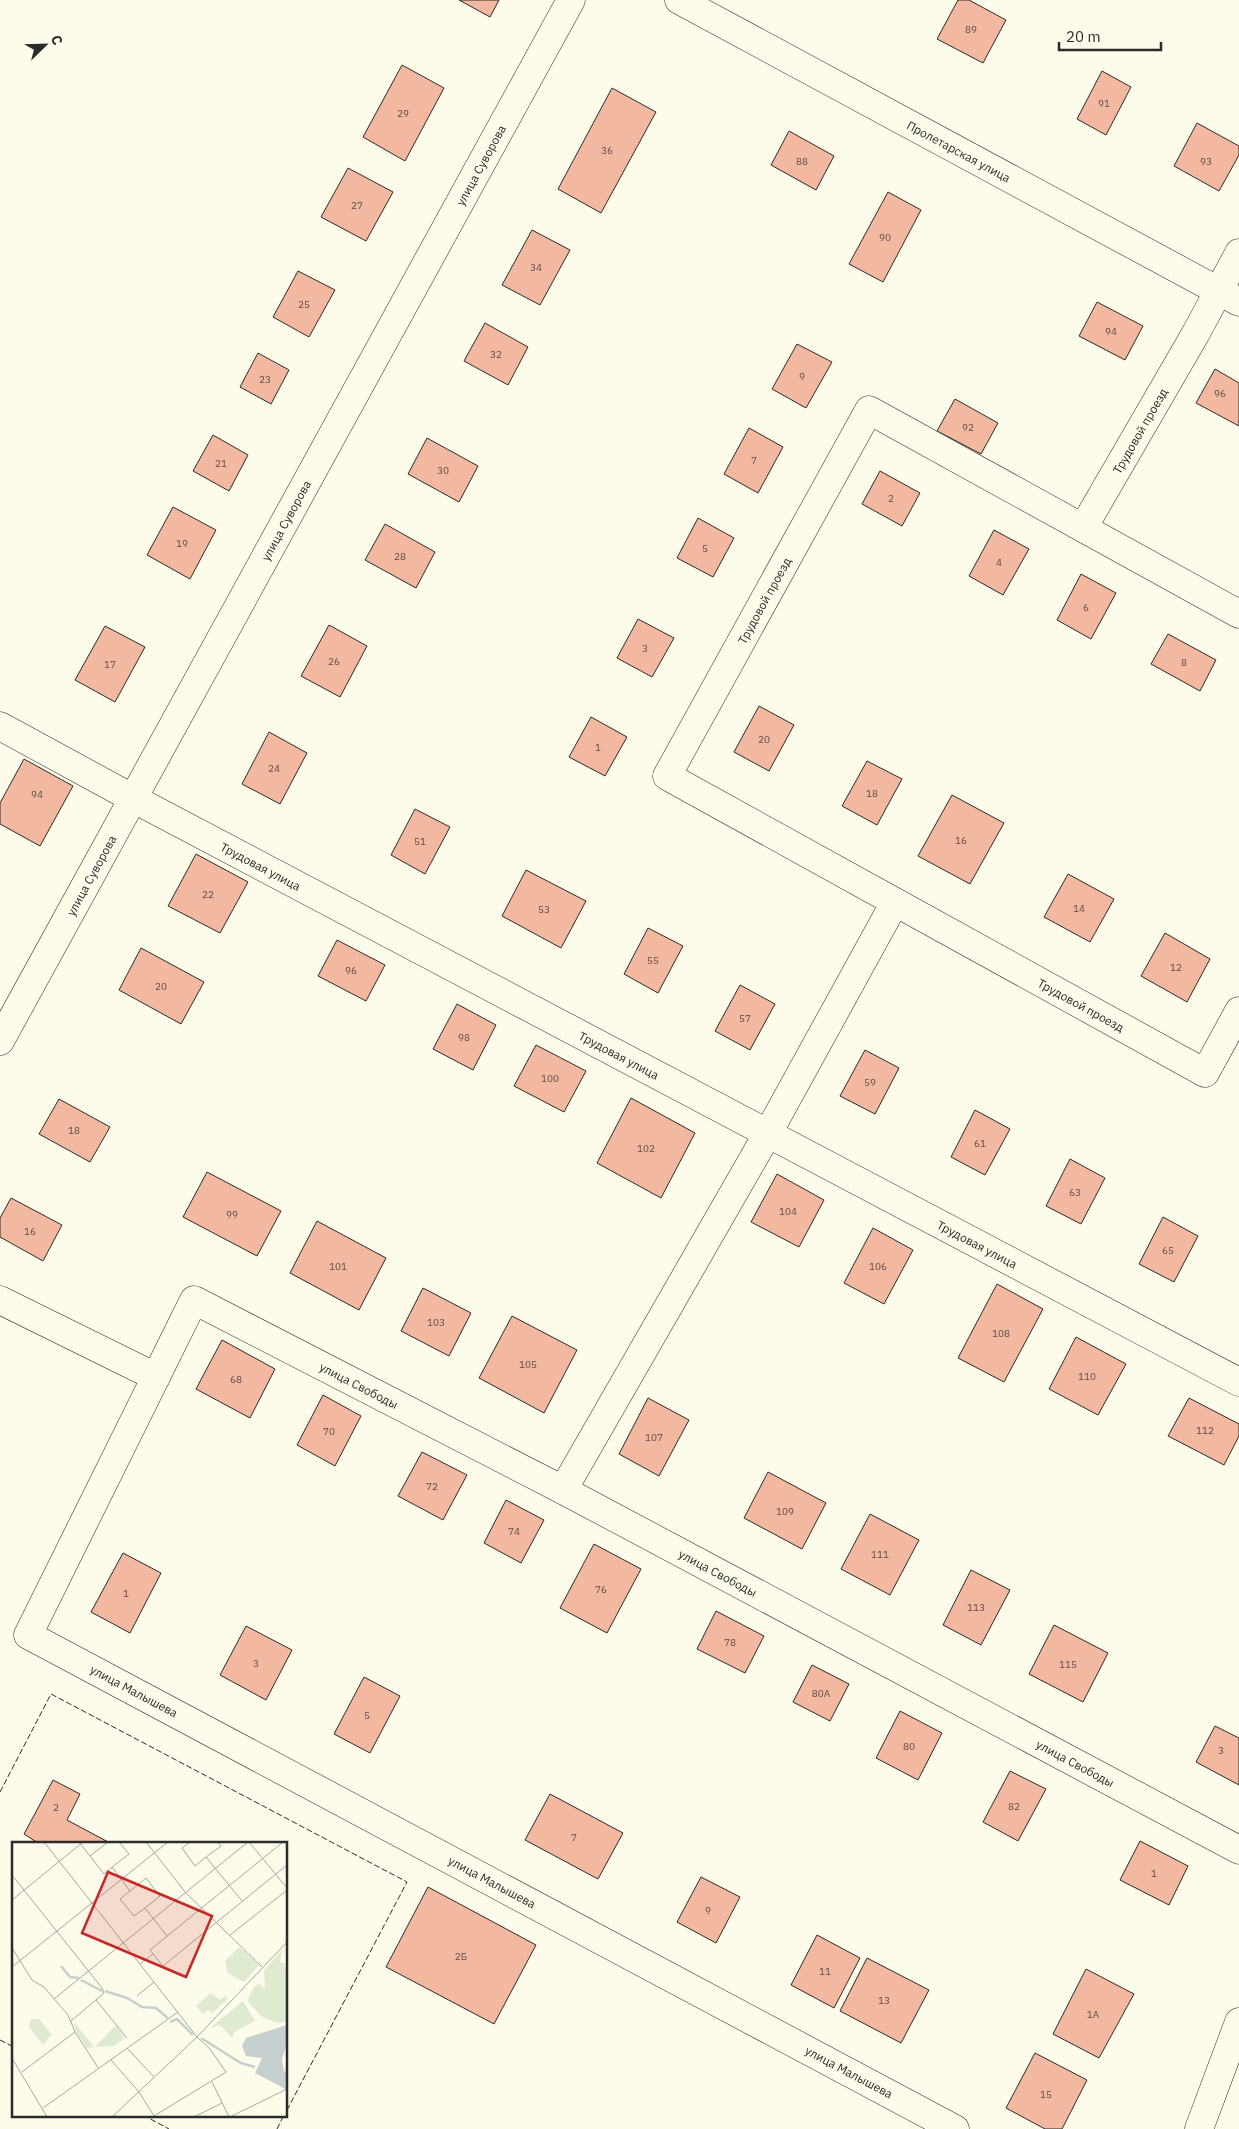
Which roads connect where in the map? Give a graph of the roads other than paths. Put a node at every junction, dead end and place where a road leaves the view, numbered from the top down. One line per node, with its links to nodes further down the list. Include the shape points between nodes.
1 (571, 0): 8 (street, улица Суворова)
2 (679, 0): 4 (street, Пролетарская улица)
3 (1239, 253): 4 (street, Трудовой проезд)
4 (1229, 296): 5 (street, Трудовой проезд, via 1196,333)
5 (1083, 528): 6 (street, Трудовой проезд); 9 (street, Трудовой проезд, via 869,410 668,776)
6 (1239, 614)
7 (0, 726): 8 (street, Трудовая улица)
8 (134, 798): 11 (street, улица Суворова); 12 (street, Трудовая улица)
9 (896, 902): 10 (street, Трудовой проезд, via 1205,1073); 12 (street)
10 (1239, 1011)
11 (0, 1041)
12 (768, 1133): 15 (street, Трудовая улица); 16 (street)
13 (0, 1300): 14 (street)
14 (156, 1377): 16 (street, улица Свободы, via 194,1300); 19 (street, улица Малышева, via 28,1635)
15 (1239, 1382)
16 (563, 1490): 17 (street, улица Свободы)
17 (1239, 1850)
18 (1239, 2022): 20 (street)
19 (955, 2129)
20 (1199, 2129)

